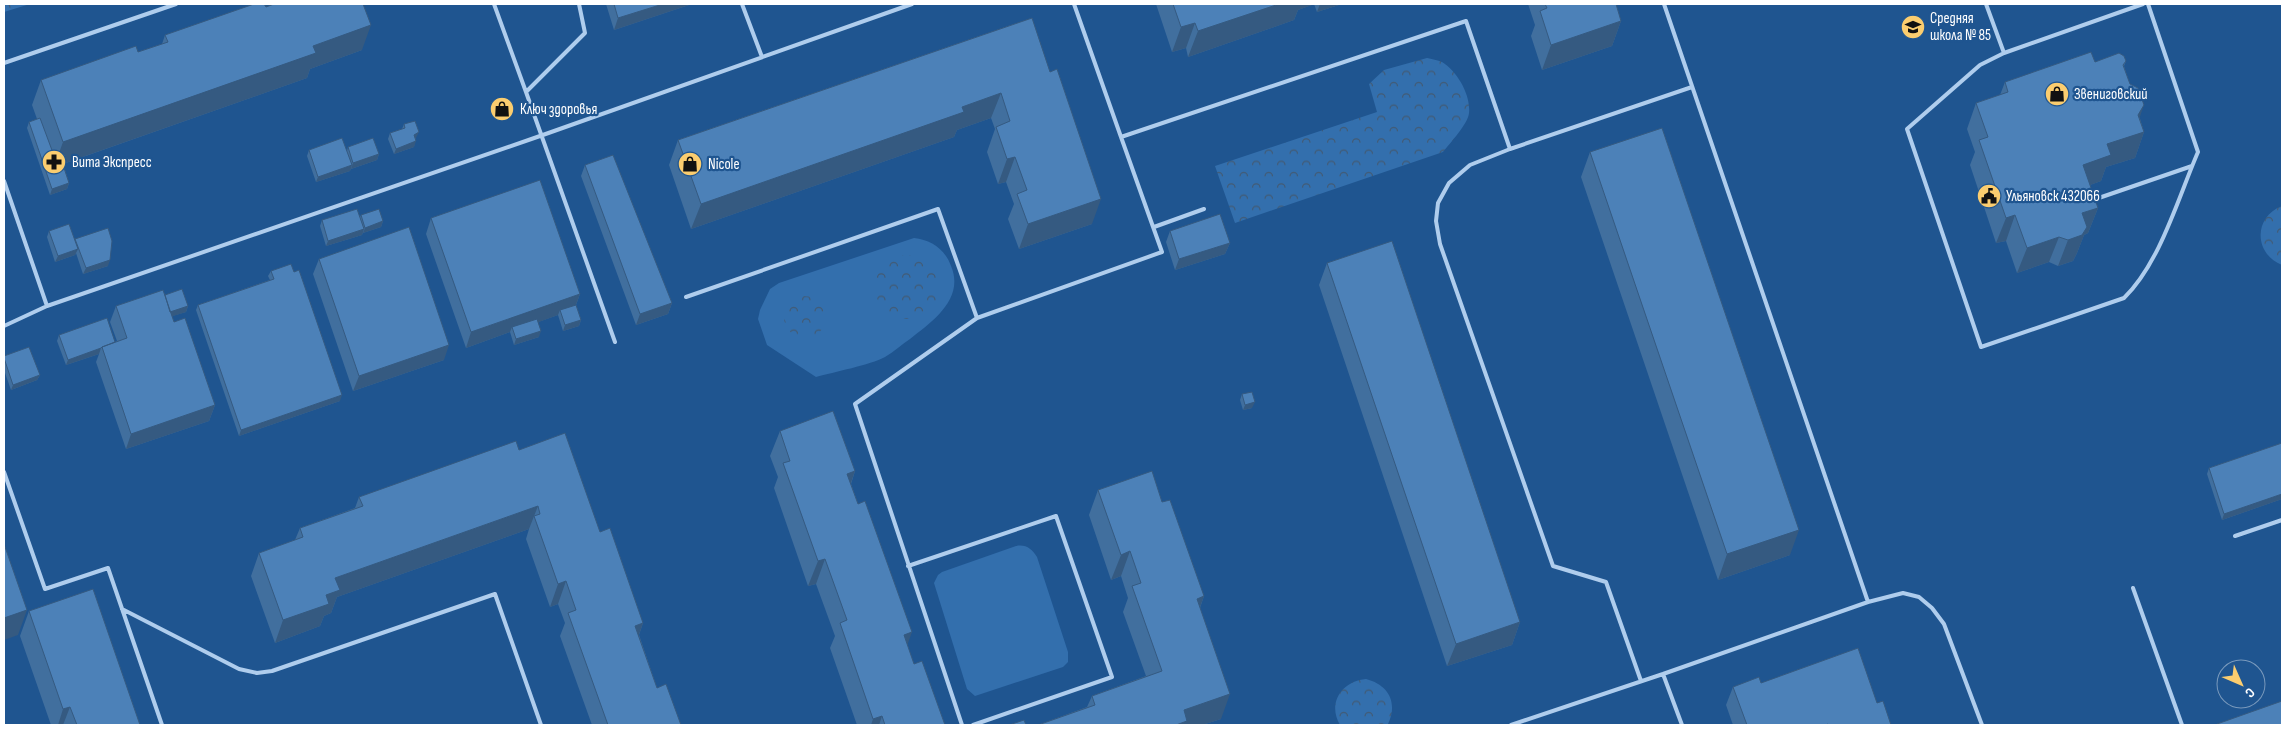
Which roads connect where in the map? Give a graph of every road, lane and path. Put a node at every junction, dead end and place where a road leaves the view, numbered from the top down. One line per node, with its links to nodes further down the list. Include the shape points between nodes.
1 (176, 4): 13 (lane)
2 (494, 4): 15 (lane)
3 (579, 4): 15 (lane, via 585,33)
4 (742, 4): 12 (lane)
5 (912, 4): 12 (lane)
6 (1074, 4): 17 (lane)
7 (1664, 4): 14 (lane)
8 (1986, 4): 11 (lane)
9 (2143, 4): 11 (lane)
10 (2148, 4): 19 (lane, via 2198,152)
11 (2004, 53): 19 (lane, via 1980,65 1906,129 1982,347 2124,298 2139,283 2156,252)
12 (762, 58): 16 (lane)
13 (4, 63)
14 (1692, 87): 18 (lane); 34 (lane)
15 (526, 92): 16 (lane)
16 (540, 136): 25 (lane); 28 (lane)
17 (1121, 137): 18 (lane, via 1466,21); 23 (lane)
18 (1510, 148): 37 (lane, via 1470,165 1449,183 1435,212 1440,244 1553,566 1606,582)
19 (2192, 166): 21 (lane)
20 (4, 181): 25 (lane)
21 (2084, 204)
22 (1204, 210): 23 (lane)
23 (1154, 227): 26 (lane, via 1162,252)
24 (686, 297): 26 (lane, via 938,209)
25 (47, 306): 27 (lane)
26 (977, 318): 32 (lane, via 855,404)
27 (4, 326)
28 (615, 342)
29 (4, 472): 35 (lane, via 45,590 108,568)
30 (2282, 520): 31 (lane)
31 (2235, 536)
32 (908, 566): 40 (lane); 41 (lane, via 1056,516 1112,677)
33 (2133, 588): 45 (lane)
34 (1868, 602): 36 (lane); 44 (lane, via 1903,593 1919,597 1932,608 1944,624)
35 (122, 609): 38 (lane); 39 (lane, via 239,669 257,673 272,671 494,594)
36 (1663, 674): 37 (lane); 43 (lane)
37 (1641, 681): 42 (lane)
38 (162, 725)
39 (541, 725)
40 (962, 725)
41 (973, 725)
42 (1511, 725)
43 (1682, 725)
44 (1982, 725)
45 (2182, 725)

